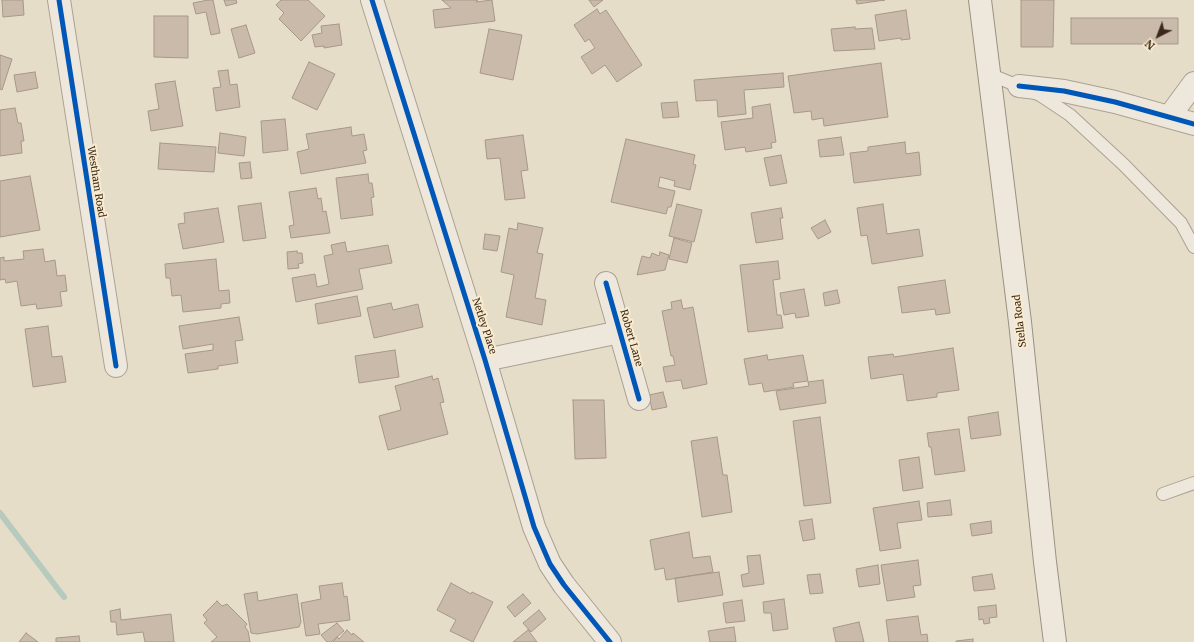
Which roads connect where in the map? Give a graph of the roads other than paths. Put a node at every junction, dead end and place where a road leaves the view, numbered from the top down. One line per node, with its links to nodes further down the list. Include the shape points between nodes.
1 (59, 0): 13 (street, Westham Road)
2 (372, 0): 12 (street, Netley Place)
3 (980, 0): 4 (street, Stella Road)
4 (989, 74): 6 (lane); 18 (street, Stella Road, via 1020,322)
5 (1194, 83): 7 (street)
6 (1019, 86): 7 (street, via 1064,91); 9 (lane, via 1053,103 1112,153 1181,223)
7 (1169, 117): 8 (street)
8 (1194, 124)
9 (1194, 247)
10 (606, 283): 11 (street, Robert Lane)
11 (620, 332): 12 (street, Robert Lane); 14 (street, Robert Lane)
12 (485, 360): 17 (street, Netley Place, via 534,527 550,564)
13 (116, 366)
14 (639, 398)
15 (1194, 483): 16 (lane)
16 (1164, 494)
17 (610, 642)
18 (1054, 642)

